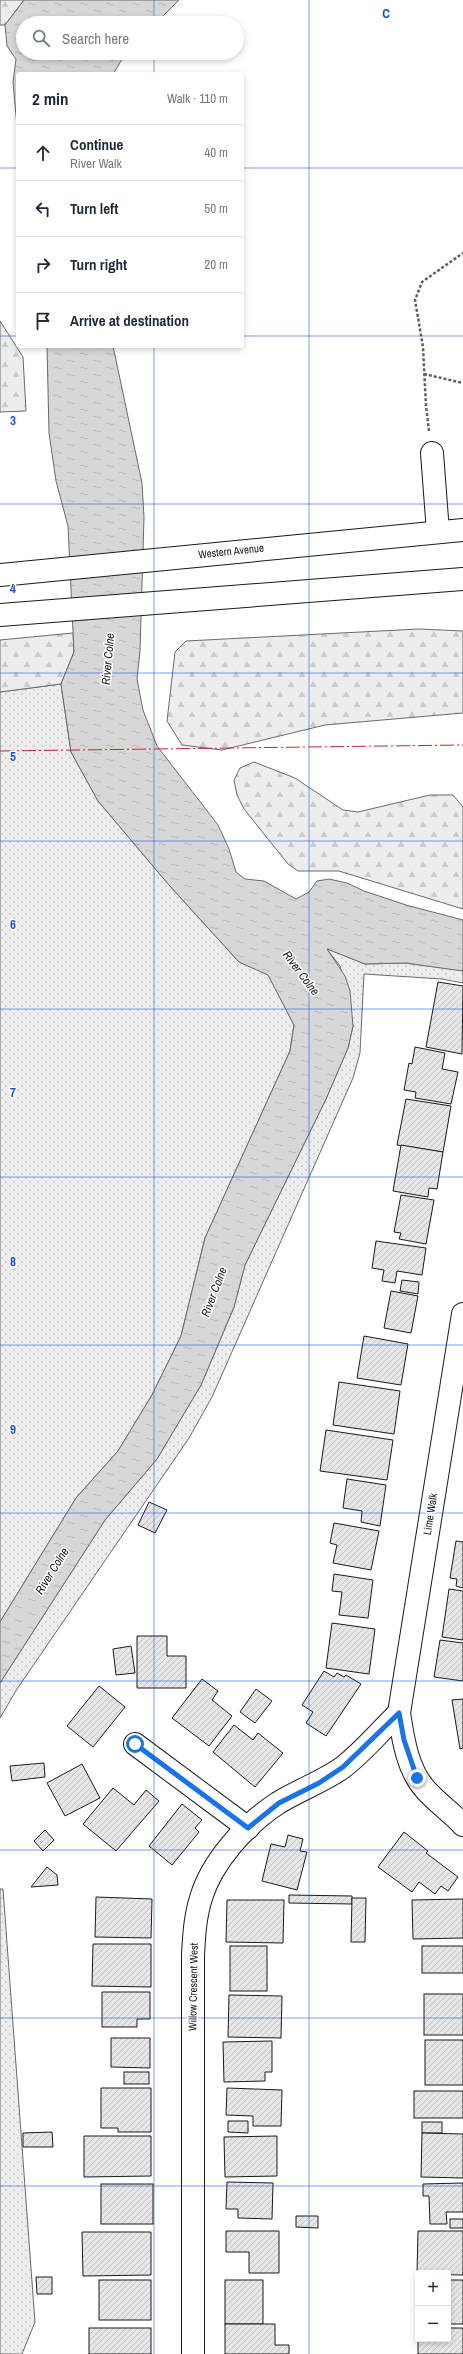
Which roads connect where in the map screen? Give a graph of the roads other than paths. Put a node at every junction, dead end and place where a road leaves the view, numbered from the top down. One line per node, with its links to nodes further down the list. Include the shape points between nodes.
1 (432, 453): 3 (main road)
2 (463, 530): 3 (main road, Western Avenue)
3 (438, 532): 4 (main road, Western Avenue)
4 (0, 575)
5 (463, 580): 6 (main road)
6 (0, 615)
7 (463, 1314): 8 (main road, Lime Walk)
8 (399, 1713): 10 (main road, Lime Walk, via 404,1740 417,1778); 11 (main road, Willow Crescent West, via 343,1767 319,1783 279,1803)
9 (135, 1744): 11 (main road)
10 (463, 1825)
11 (248, 1828): 12 (main road, Willow Crescent West, via 230,1847 206,1884 195,1928)
12 (193, 2354)

